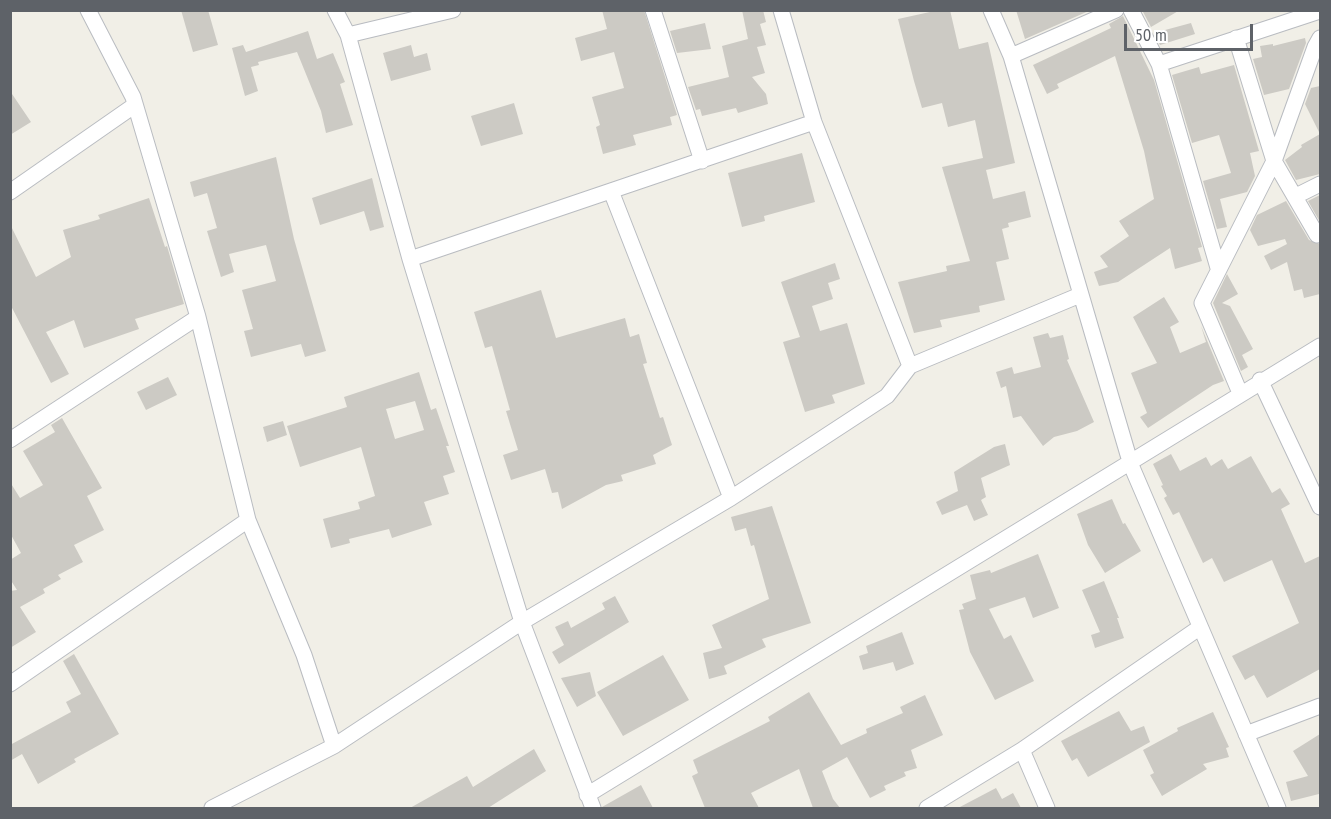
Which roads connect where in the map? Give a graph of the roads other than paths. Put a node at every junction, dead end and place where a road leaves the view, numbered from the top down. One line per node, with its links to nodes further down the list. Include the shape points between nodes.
1 (88, 10): 15 (street)
2 (335, 10): 10 (street)
3 (453, 10): 10 (street)
4 (654, 10): 18 (street)
5 (781, 10): 16 (street)
6 (991, 10): 13 (street)
7 (1116, 10): 13 (street)
8 (1131, 10): 14 (street)
9 (1320, 11): 11 (street)
10 (348, 35): 24 (street)
11 (1236, 38): 14 (street); 17 (street)
12 (1318, 48): 17 (street)
13 (1011, 56): 26 (street)
14 (1159, 64): 25 (street)
15 (135, 105): 21 (street); 27 (street)
16 (814, 122): 18 (street); 29 (street)
17 (1274, 160): 22 (street); 25 (street)
18 (702, 161): 20 (street)
19 (1320, 184): 22 (street)
20 (611, 191): 24 (street); 34 (street)
21 (10, 192)
22 (1296, 196): 23 (street)
23 (1317, 235)
24 (410, 259): 37 (street)
25 (1218, 268): 31 (street, via 1202,303)
26 (1080, 295): 29 (street); 33 (street)
27 (198, 317): 32 (street); 36 (street)
28 (1320, 346): 30 (street)
29 (910, 366): 34 (street, via 887,396)
30 (1260, 380): 31 (street); 35 (street)
31 (1240, 393): 33 (street)
32 (10, 440)
33 (1131, 465): 38 (street); 44 (street)
34 (731, 498): 37 (street)
35 (1320, 507)
36 (248, 520): 39 (street); 42 (street, via 304,655)
37 (522, 622): 42 (street); 44 (street)
38 (1199, 628): 41 (street); 43 (street)
39 (10, 684)
40 (1320, 706): 41 (street)
41 (1246, 734): 48 (street)
42 (334, 746): 45 (street)
43 (1022, 750): 46 (street); 47 (street)
44 (589, 804)
45 (212, 808)
46 (927, 808)
47 (1047, 808)
48 (1278, 808)

